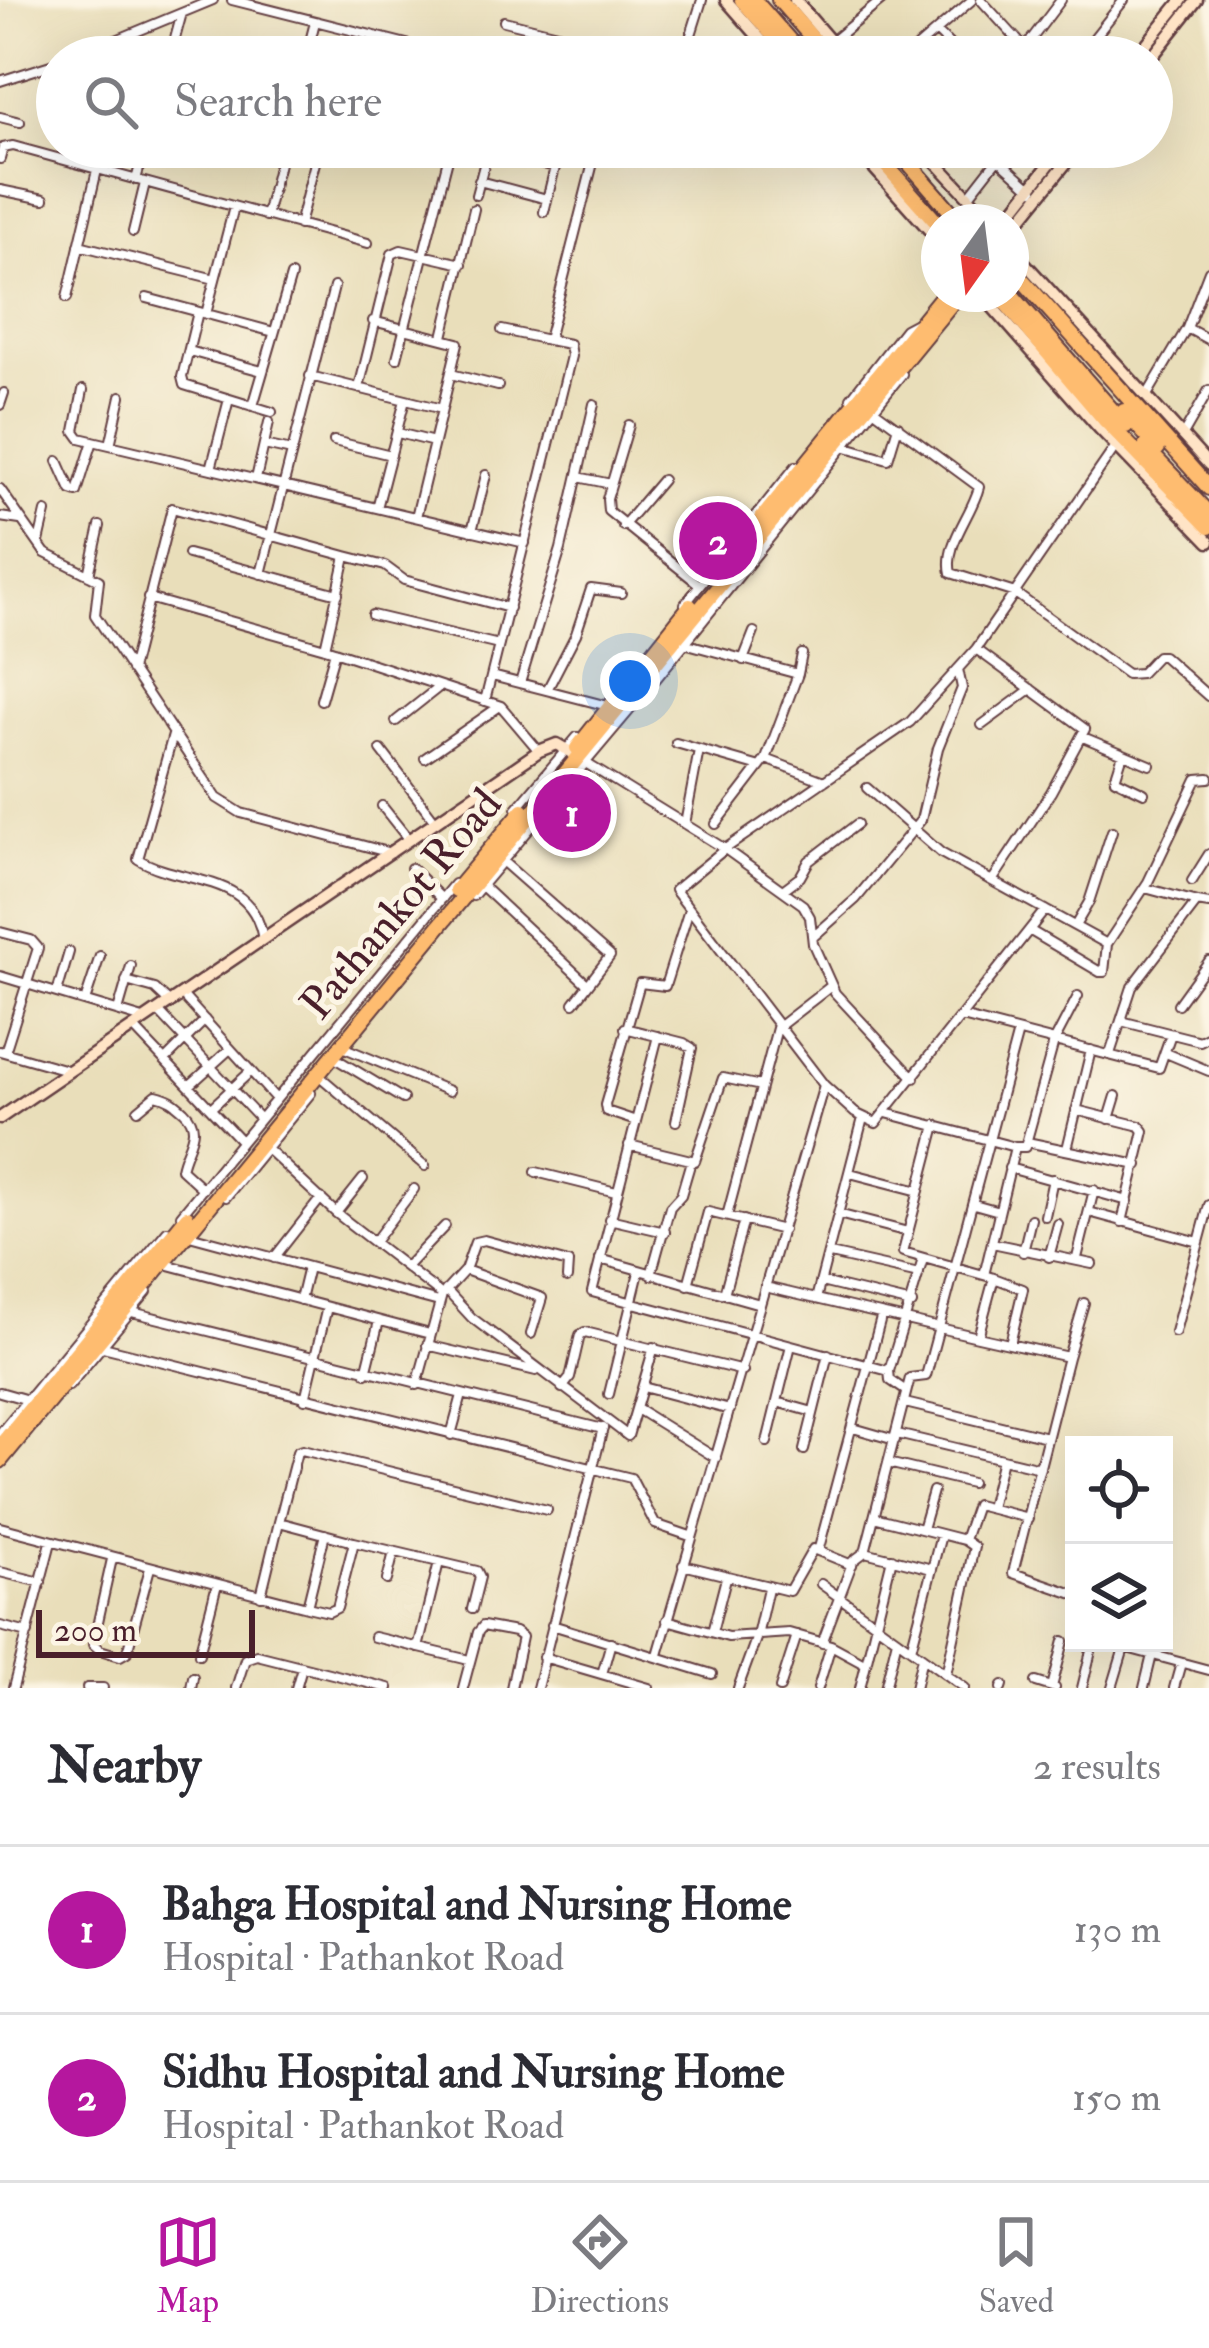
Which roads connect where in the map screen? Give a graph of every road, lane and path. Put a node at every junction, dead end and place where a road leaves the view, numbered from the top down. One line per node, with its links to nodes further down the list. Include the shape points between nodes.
1 (212, 0): 16 (street)
2 (232, 0): 18 (street)
3 (702, 0): 25 (street)
4 (726, 0): 26 (street)
5 (742, 0): 27 (highway)
6 (754, 0): 28 (highway)
7 (767, 0): 29 (highway)
8 (779, 0): 30 (highway)
9 (795, 0): 31 (street)
10 (882, 0): 32 (street)
11 (976, 0): 19 (street); 35 (street)
12 (1124, 0): 37 (street)
13 (1197, 0): 39 (street)
14 (1176, 2): 38 (street)
15 (1054, 3): 36 (street)
16 (182, 12): 20 (street); 21 (street)
17 (504, 21): 24 (street)
18 (315, 22): 22 (street); 23 (street)
19 (936, 31): 33 (street); 34 (street)
20 (125, 36)
21 (176, 36)
22 (311, 36)
23 (372, 36)
24 (565, 36)
25 (691, 36)
26 (758, 36)
27 (773, 36)
28 (786, 36)
29 (799, 36)
30 (816, 36)
31 (820, 36)
32 (845, 36)
33 (930, 36)
34 (941, 36)
35 (1011, 36)
36 (1032, 36)
37 (1096, 36)
38 (1151, 36)
39 (1169, 36)
40 (36, 70): 41 (street)
41 (0, 81)
42 (0, 117): 43 (street)
43 (20, 122)
44 (36, 153): 45 (street, via 5,146)
45 (0, 159)
46 (90, 168): 64 (street)
47 (142, 168): 65 (street)
48 (278, 168): 83 (street)
49 (313, 168): 85 (street)
50 (447, 168): 89 (street)
51 (483, 168): 66 (street)
52 (555, 168): 72 (street)
53 (591, 168): 114 (street)
54 (874, 168): 84 (street)
55 (888, 168): 79 (highway)
56 (900, 168): 73 (highway)
57 (913, 168): 74 (highway)
58 (925, 168): 75 (highway)
59 (941, 168): 70 (street)
60 (991, 168): 70 (street)
61 (1010, 168): 68 (street)
62 (1050, 168): 68 (street)
63 (1058, 168): 68 (street)
64 (97, 170): 65 (street); 88 (street)
65 (140, 182): 80 (street); 86 (street)
66 (479, 182): 69 (street); 72 (street)
67 (0, 190): 71 (street)
68 (1035, 192): 77 (street); 78 (street)
69 (476, 195)
70 (967, 198): 76 (street)
71 (44, 199)
72 (548, 199): 82 (street)
73 (932, 204)
74 (944, 204)
75 (956, 204)
76 (973, 204)
77 (1023, 204)
78 (1029, 205)
79 (921, 206)
80 (234, 207): 83 (street); 93 (street)
81 (474, 209): 90 (street)
82 (544, 212)
83 (266, 216): 85 (street)
84 (921, 221)
85 (299, 225): 87 (street)
86 (133, 232)
87 (368, 243)
88 (79, 245): 93 (street); 97 (street)
89 (424, 256): 90 (street); 108 (street, via 392,254); 109 (street)
90 (462, 264): 113 (street)
91 (1209, 271): 110 (street)
92 (291, 276): 112 (street)
93 (215, 279): 106 (street)
94 (1029, 279): 127 (street)
95 (1029, 282): 158 (highway)
96 (334, 287): 120 (street)
97 (67, 298)
98 (147, 298): 106 (street)
99 (1029, 303): 132 (highway)
100 (930, 312): 107 (highway, Pathankot Road)
101 (945, 312): 215 (highway)
102 (950, 312): 134 (street)
103 (998, 312): 146 (street)
104 (1017, 312): 169 (highway)
105 (1019, 312): 132 (highway)
106 (202, 313): 112 (street); 116 (street)
107 (924, 320): 179 (street, via 905,329); 204 (highway, Pathankot Road)
108 (374, 321): 109 (street); 122 (street)
109 (404, 328): 113 (street); 117 (street)
110 (1187, 328): 115 (street); 127 (street)
111 (502, 330): 114 (street)
112 (274, 332): 118 (street)
113 (443, 337): 119 (street, via 458,344)
114 (548, 340): 173 (street, via 572,351)
115 (1209, 340)
116 (189, 351): 118 (street); 128 (street, via 184,385)
117 (397, 358)
118 (262, 371): 133 (street)
119 (451, 374): 121 (street); 135 (street)
120 (310, 376): 122 (street); 147 (street)
121 (498, 386)
122 (359, 388): 129 (street)
123 (1209, 389): 139 (street)
124 (83, 391): 140 (street, via 75,435)
125 (4, 393): 131 (street)
126 (121, 396): 143 (street)
127 (1145, 398): 139 (street)
128 (229, 399): 133 (street); 151 (street)
129 (406, 400): 135 (street); 138 (street)
130 (594, 404): 153 (street)
131 (0, 405)
132 (1113, 405): 160 (highway); 163 (highway)
133 (253, 406): 144 (street, via 270,417)
134 (873, 409): 137 (street); 145 (street)
135 (442, 410): 142 (street)
136 (629, 425): 156 (street)
137 (898, 426): 145 (street, via 888,459); 181 (street, via 979,487 951,574)
138 (398, 433): 142 (street); 148 (street)
139 (1181, 437): 150 (street)
140 (93, 441): 143 (street); 149 (street, via 77,492)
141 (334, 441): 148 (street)
142 (434, 442): 165 (street)
143 (110, 445): 151 (street)
144 (264, 445): 147 (street); 154 (street)
145 (843, 446): 187 (street)
146 (1116, 446): 172 (street); 181 (street)
147 (292, 451): 157 (street)
148 (391, 455): 161 (street)
149 (58, 461)
150 (1209, 465)
151 (211, 469): 154 (street)
152 (486, 475): 170 (street)
153 (578, 477): 156 (street); 197 (street)
154 (256, 479): 157 (street)
155 (662, 480): 168 (street)
156 (611, 484): 168 (street, via 608,512)
157 (284, 486): 161 (street); 171 (street)
158 (1209, 488)
159 (0, 489): 166 (street)
160 (1209, 501)
161 (377, 508): 165 (street)
162 (46, 512): 174 (street)
163 (1209, 514)
164 (0, 517): 166 (street)
165 (416, 517): 170 (street)
166 (22, 520): 174 (street)
167 (100, 526): 178 (street)
168 (623, 526): 179 (street)
169 (1209, 527)
170 (472, 530): 173 (street)
171 (271, 534): 176 (street); 177 (street); 183 (street, via 172,508)
172 (1209, 542)
173 (525, 543): 184 (street)
174 (39, 544): 178 (street)
175 (188, 554): 177 (street)
176 (346, 556): 182 (street); 184 (street)
177 (261, 574): 182 (street)
178 (89, 575): 194 (street, via 99,582 94,615)
179 (700, 585): 204 (street)
180 (621, 593): 200 (street, via 591,589)
181 (1015, 593): 189 (street); 201 (street, via 1127,674 1141,674 1163,656)
182 (338, 594): 190 (street)
183 (148, 598): 190 (street); 194 (street)
184 (509, 608): 188 (street)
185 (372, 615): 188 (street)
186 (754, 632): 192 (street)
187 (684, 643): 192 (street); 215 (street)
188 (500, 645): 196 (street)
189 (976, 649): 193 (street); 199 (street)
190 (330, 650): 198 (street); 202 (street)
191 (802, 653): 195 (street)
192 (743, 660): 195 (street)
193 (958, 669): 220 (street, via 910,722); 229 (street, via 962,688)
194 (130, 671): 208 (street)
195 (798, 674): 217 (street)
196 (492, 676): 197 (street); 203 (street)
197 (520, 683): 200 (street)
198 (440, 686): 203 (street); 206 (street)
199 (1031, 689): 207 (street); 209 (street, via 1079,723)
200 (547, 690): 204 (street)
201 (1208, 696)
202 (321, 700)
203 (485, 701): 205 (street)
204 (605, 705): 215 (highway, Pathankot Road)
205 (501, 706): 213 (street); 216 (street)
206 (396, 721)
207 (982, 725)
208 (173, 735): 232 (street, via 226,807); 250 (street, via 138,859 218,884 251,908)
209 (1083, 737): 214 (street); 236 (street)
210 (676, 743): 212 (street)
211 (381, 750): 224 (street)
212 (700, 750): 217 (street); 225 (street)
213 (539, 751): 215 (street, via 554,744); 224 (street)
214 (1124, 754): 218 (street); 222 (street, via 1115,779)
215 (577, 755): 225 (street); 234 (street); 241 (street); 426 (highway); 434 (highway, Pathankot Road, via 478,860)
216 (424, 758)
217 (763, 763): 220 (street); 226 (street)
218 (1150, 765)
219 (1209, 778): 239 (street, via 1196,782)
220 (825, 781): 231 (street)
221 (867, 788): 229 (street)
222 (1144, 793)
223 (382, 806): 230 (street)
224 (437, 823): 230 (street)
225 (685, 824): 231 (street)
226 (716, 824)
227 (857, 824): 240 (street)
228 (1112, 831): 246 (street)
229 (914, 832): 236 (street); 249 (street)
230 (410, 842): 232 (street)
231 (725, 849): 240 (street); 245 (street, via 676,888)
232 (393, 853): 250 (street)
233 (1209, 854): 237 (street)
234 (502, 861): 238 (street); 259 (street, via 610,956)
235 (411, 868): 241 (street)
236 (992, 880): 244 (street)
237 (1192, 881)
238 (482, 886): 259 (street); 283 (street)
239 (1144, 887): 242 (street); 251 (street)
240 (784, 889): 249 (street, via 810,917)
241 (442, 899): 302 (street)
242 (1197, 902): 243 (street); 272 (street, via 1132,987)
243 (1209, 904)
244 (1045, 910): 246 (street); 247 (street)
245 (688, 913): 274 (street, via 665,986 640,983); 275 (street)
246 (1075, 926): 251 (street)
247 (1029, 930): 251 (street, via 1100,972); 270 (street)
248 (0, 932): 258 (street, via 38,945)
249 (812, 938): 260 (street)
250 (263, 941): 262 (street)
251 (1107, 944)
252 (69, 952): 261 (street)
253 (100, 956): 264 (street)
254 (131, 966): 257 (street)
255 (1208, 967): 267 (street)
256 (0, 976): 258 (street)
257 (125, 981): 265 (street); 268 (street)
258 (28, 984): 261 (street); 285 (street)
259 (587, 984): 266 (street)
260 (831, 986): 275 (street); 294 (street)
261 (57, 993): 264 (street)
262 (182, 995): 265 (street); 271 (street)
263 (1078, 996): 281 (street)
264 (85, 1001): 268 (street)
265 (170, 1003): 269 (street)
266 (574, 1003)
267 (1178, 1004)
268 (118, 1011): 273 (street)
269 (158, 1011): 273 (street); 280 (street)
270 (962, 1018): 276 (street); 294 (street)
271 (205, 1020): 280 (street); 282 (street)
272 (1121, 1021): 277 (street); 287 (street)
273 (139, 1023): 288 (street); 291 (street)
274 (625, 1028): 278 (street); 312 (street, via 605,1108)
275 (777, 1028): 296 (street); 298 (street)
276 (1018, 1032): 281 (street); 315 (street)
277 (1171, 1034): 279 (street); 286 (street)
278 (658, 1036): 312 (street); 313 (street, via 693,1051)
279 (1209, 1036)
280 (184, 1040): 288 (street); 290 (street)
281 (1054, 1042): 284 (street); 317 (street)
282 (230, 1048): 290 (street); 293 (street)
283 (347, 1048): 289 (street); 300 (street)
284 (1091, 1050): 287 (street); 306 (street)
285 (3, 1052): 291 (street)
286 (1166, 1053): 287 (street, via 1160,1068); 292 (street)
287 (1110, 1055)
288 (165, 1060): 297 (street)
289 (338, 1060): 295 (street); 303 (street)
290 (209, 1068): 297 (street); 299 (street)
291 (68, 1070): 308 (street)
292 (1209, 1071)
293 (250, 1072): 299 (street); 302 (street)
294 (914, 1078): 307 (street)
295 (323, 1079): 320 (street); 324 (street)
296 (824, 1085): 310 (street); 351 (street)
297 (189, 1086): 304 (street)
298 (761, 1086): 322 (street, via 723,1078); 343 (street)
299 (231, 1090): 304 (street); 309 (street)
300 (449, 1091)
301 (1116, 1096): 311 (street)
302 (276, 1099): 309 (street)
303 (403, 1099)
304 (211, 1108): 316 (street)
305 (138, 1110): 330 (street, via 156,1095 190,1116 194,1134 181,1168)
306 (1076, 1110): 311 (street); 321 (street)
307 (886, 1113): 310 (street, via 879,1122); 314 (street)
308 (0, 1118)
309 (260, 1118): 316 (street)
310 (863, 1118): 327 (street)
311 (1109, 1119): 323 (street, via 1142,1129)
312 (636, 1120): 318 (street)
313 (676, 1121)
314 (936, 1125): 315 (street); 333 (street)
315 (991, 1139): 319 (street); 337 (street)
316 (241, 1141): 330 (street)
317 (1027, 1142): 319 (street); 321 (street)
318 (629, 1145): 322 (street); 334 (street)
319 (1015, 1147): 325 (street)
320 (266, 1148): 335 (street); 354 (street)
321 (1067, 1149): 323 (street)
322 (691, 1161): 352 (street)
323 (1138, 1165): 336 (street)
324 (425, 1166)
325 (1009, 1168): 329 (street); 339 (street)
326 (536, 1172): 334 (street)
327 (850, 1172): 333 (street); 342 (street)
328 (363, 1179): 341 (street)
329 (1053, 1179): 332 (street); 344 (street)
330 (203, 1189): 420 (street)
331 (414, 1189): 355 (street)
332 (1094, 1190): 336 (street); 340 (street)
333 (919, 1191): 353 (street)
334 (616, 1192): 345 (street)
335 (321, 1198): 341 (street); 360 (street)
336 (1127, 1201): 348 (street)
337 (974, 1204): 339 (street); 369 (street)
338 (1209, 1205): 356 (street)
339 (999, 1210): 357 (street)
340 (1089, 1212): 348 (street); 364 (street)
341 (336, 1213): 355 (street)
342 (838, 1214): 353 (street); 359 (street)
343 (727, 1216): 347 (street); 377 (street, via 707,1213)
344 (1045, 1216)
345 (609, 1219): 352 (street); 363 (street)
346 (1031, 1219): 358 (street)
347 (744, 1220): 351 (street); 379 (street)
348 (1122, 1222): 356 (street)
349 (1058, 1224): 362 (street)
350 (445, 1226): 368 (street)
351 (782, 1230): 378 (street)
352 (664, 1232): 373 (street)
353 (908, 1232): 361 (street, via 903,1252)
354 (193, 1236): 360 (street); 366 (street)
355 (374, 1242): 368 (street)
356 (1199, 1242): 393 (street)
357 (992, 1243): 358 (street); 374 (street)
358 (1023, 1252): 362 (street)
359 (830, 1254): 372 (street); 376 (street)
360 (274, 1258): 367 (street)
361 (923, 1258): 369 (street); 372 (street)
362 (1049, 1258): 364 (street)
363 (600, 1259): 371 (street); 384 (street, via 592,1292)
364 (1076, 1259): 365 (street)
365 (1092, 1264)
366 (169, 1265): 382 (street); 388 (street)
367 (308, 1267): 380 (street); 382 (street)
368 (406, 1267): 380 (street)
369 (958, 1268): 374 (street); 392 (street)
370 (465, 1270): 375 (street, via 472,1246 484,1240 568,1263); 380 (street); 395 (street, via 542,1298)
371 (639, 1272): 373 (street); 384 (street)
372 (920, 1274): 386 (street)
373 (651, 1275): 377 (street)
374 (989, 1276): 397 (street); 399 (street, via 1023,1289)
375 (567, 1278)
376 (821, 1282): 381 (street); 386 (street)
377 (688, 1285): 379 (street)
378 (766, 1287): 381 (street); 385 (street)
379 (724, 1294): 385 (street)
380 (442, 1296): 394 (street); 411 (street)
381 (816, 1299): 389 (street)
382 (300, 1300): 387 (street)
383 (1084, 1303): 405 (street)
384 (631, 1304): 396 (street); 398 (street)
385 (760, 1304): 396 (street)
386 (912, 1304): 390 (street)
387 (327, 1307): 391 (street); 406 (street)
388 (132, 1312): 402 (street); 406 (street)
389 (882, 1314): 390 (street); 407 (street)
390 (907, 1320): 392 (street); 408 (street)
391 (380, 1321): 394 (street); 410 (street)
392 (941, 1328): 397 (street); 415 (street, via 926,1376 911,1378)
393 (1175, 1332)
394 (430, 1334): 400 (street)
395 (531, 1334)
396 (754, 1335): 401 (street); 409 (street)
397 (978, 1337): 399 (street)
398 (622, 1339): 403 (street); 414 (street, via 582,1333); 417 (street)
399 (1010, 1344): 405 (street)
400 (427, 1345): 411 (street); 412 (street)
401 (791, 1345): 404 (street); 421 (street)
402 (104, 1347): 419 (street); 426 (street)
403 (654, 1347): 409 (street); 413 (street)
404 (827, 1354): 407 (street); 425 (street)
405 (1068, 1358): 432 (street)
406 (314, 1360): 410 (street); 419 (street)
407 (868, 1365): 408 (street); 428 (street)
408 (889, 1370): 415 (street)
409 (743, 1371): 424 (street)
410 (366, 1372): 412 (street)
411 (543, 1373): 414 (street)
412 (417, 1384): 418 (street)
413 (643, 1387): 423 (street); 424 (street)
414 (562, 1388): 427 (street)
415 (906, 1391): 422 (street)
416 (0, 1392): 420 (street)
417 (609, 1394)
418 (462, 1395): 427 (street); 430 (street)
419 (305, 1399): 430 (street)
420 (28, 1400): 429 (street)
421 (777, 1402): 425 (street); 433 (street)
422 (904, 1403): 431 (street); 432 (street)
423 (637, 1409): 427 (street, via 629,1436); 436 (street)
424 (730, 1409): 436 (street)
425 (813, 1412): 435 (street)
426 (39, 1413): 438 (highway)
427 (604, 1425): 441 (street)
428 (853, 1428): 431 (street); 457 (street)
429 (0, 1433)
430 (451, 1435): 441 (street)
431 (896, 1437): 437 (street); 439 (street)
432 (1047, 1437): 440 (street)
433 (767, 1442)
434 (0, 1446)
435 (804, 1450)
436 (716, 1458): 453 (street)
437 (1002, 1459): 440 (street); 444 (street)
438 (0, 1461)
439 (888, 1463): 442 (street); 446 (street)
440 (1040, 1468): 447 (street)
441 (593, 1469): 453 (street, via 631,1478 655,1524); 481 (street)
442 (971, 1483)
443 (933, 1492): 450 (street)
444 (990, 1508): 447 (street); 454 (street, via 974,1506)
445 (548, 1510): 448 (street, via 302,1450)
446 (874, 1517): 450 (street); 459 (street)
447 (1028, 1518): 474 (street, via 1014,1575)
448 (279, 1522): 451 (street); 475 (street)
449 (0, 1527): 455 (street)
450 (922, 1529): 452 (street)
451 (325, 1534): 456 (street); 477 (street)
452 (941, 1535): 454 (street); 466 (street)
453 (690, 1536): 463 (street)
454 (964, 1540): 510 (street, via 974,1553)
455 (51, 1542): 460 (street); 470 (street)
456 (354, 1542): 458 (street); 477 (street, via 337,1608)
457 (819, 1548): 464 (street); 473 (street, via 808,1552 793,1589)
458 (394, 1552): 462 (street); 469 (street)
459 (866, 1552): 461 (street); 464 (street)
460 (112, 1558): 465 (street); 465 (street, via 93,1644 120,1656)
461 (892, 1558): 466 (street); 480 (street)
462 (439, 1562): 478 (street, via 479,1574); 492 (street)
463 (683, 1565): 468 (street); 479 (street)
464 (852, 1565): 476 (street)
465 (150, 1568): 471 (street)
466 (932, 1569): 493 (street)
467 (0, 1572): 470 (street)
468 (726, 1578): 473 (street); 483 (street)
469 (387, 1580)
470 (41, 1582): 484 (street)
471 (217, 1584): 475 (street); 497 (street)
472 (820, 1584): 476 (street)
473 (768, 1588): 486 (street)
474 (1065, 1591)
475 (261, 1596): 477 (street)
476 (841, 1598): 480 (street); 491 (street)
477 (307, 1607)
478 (472, 1609)
479 (668, 1620): 483 (street); 498 (street)
480 (877, 1623): 488 (street); 504 (street)
481 (552, 1625): 490 (street); 500 (street)
482 (0, 1626): 484 (street)
483 (712, 1632): 486 (street)
484 (28, 1633): 513 (street)
485 (797, 1635): 486 (street); 491 (street); 525 (street)
486 (757, 1636): 524 (street)
487 (374, 1637): 492 (street)
488 (897, 1639): 493 (street); 528 (street)
489 (1064, 1641): 512 (street)
490 (611, 1642): 498 (street); 507 (street)
491 (826, 1644): 504 (street); 526 (street)
492 (418, 1648): 502 (street)
493 (911, 1649): 501 (street)
494 (1091, 1652): 531 (street)
495 (1123, 1652): 532 (street)
496 (1140, 1652): 499 (street)
497 (200, 1654)
498 (658, 1655): 508 (street)
499 (1152, 1655): 503 (street); 533 (street)
500 (543, 1657): 507 (street); 522 (street)
501 (922, 1657): 510 (street); 529 (street)
502 (470, 1660): 520 (street); 521 (street, via 483,1626 520,1634)
503 (1181, 1663): 506 (street); 534 (street)
504 (866, 1664): 527 (street)
505 (302, 1667): 509 (street); 516 (street, via 248,1656); 517 (street)
506 (1209, 1670)
507 (602, 1674): 523 (street)
508 (712, 1675)
509 (343, 1677): 518 (street); 519 (street)
510 (949, 1680): 530 (street)
511 (1036, 1682): 512 (street)
512 (1054, 1687)
513 (14, 1688)
514 (86, 1688): 515 (street)
515 (103, 1688)
516 (236, 1688)
517 (296, 1688)
518 (340, 1688)
519 (384, 1688)
520 (463, 1688)
521 (511, 1688)
522 (537, 1688)
523 (646, 1688)
524 (738, 1688)
525 (780, 1688)
526 (818, 1688)
527 (860, 1688)
528 (885, 1688)
529 (915, 1688)
530 (965, 1688)
531 (1082, 1688)
532 (1112, 1688)
533 (1144, 1688)
534 (1174, 1688)

